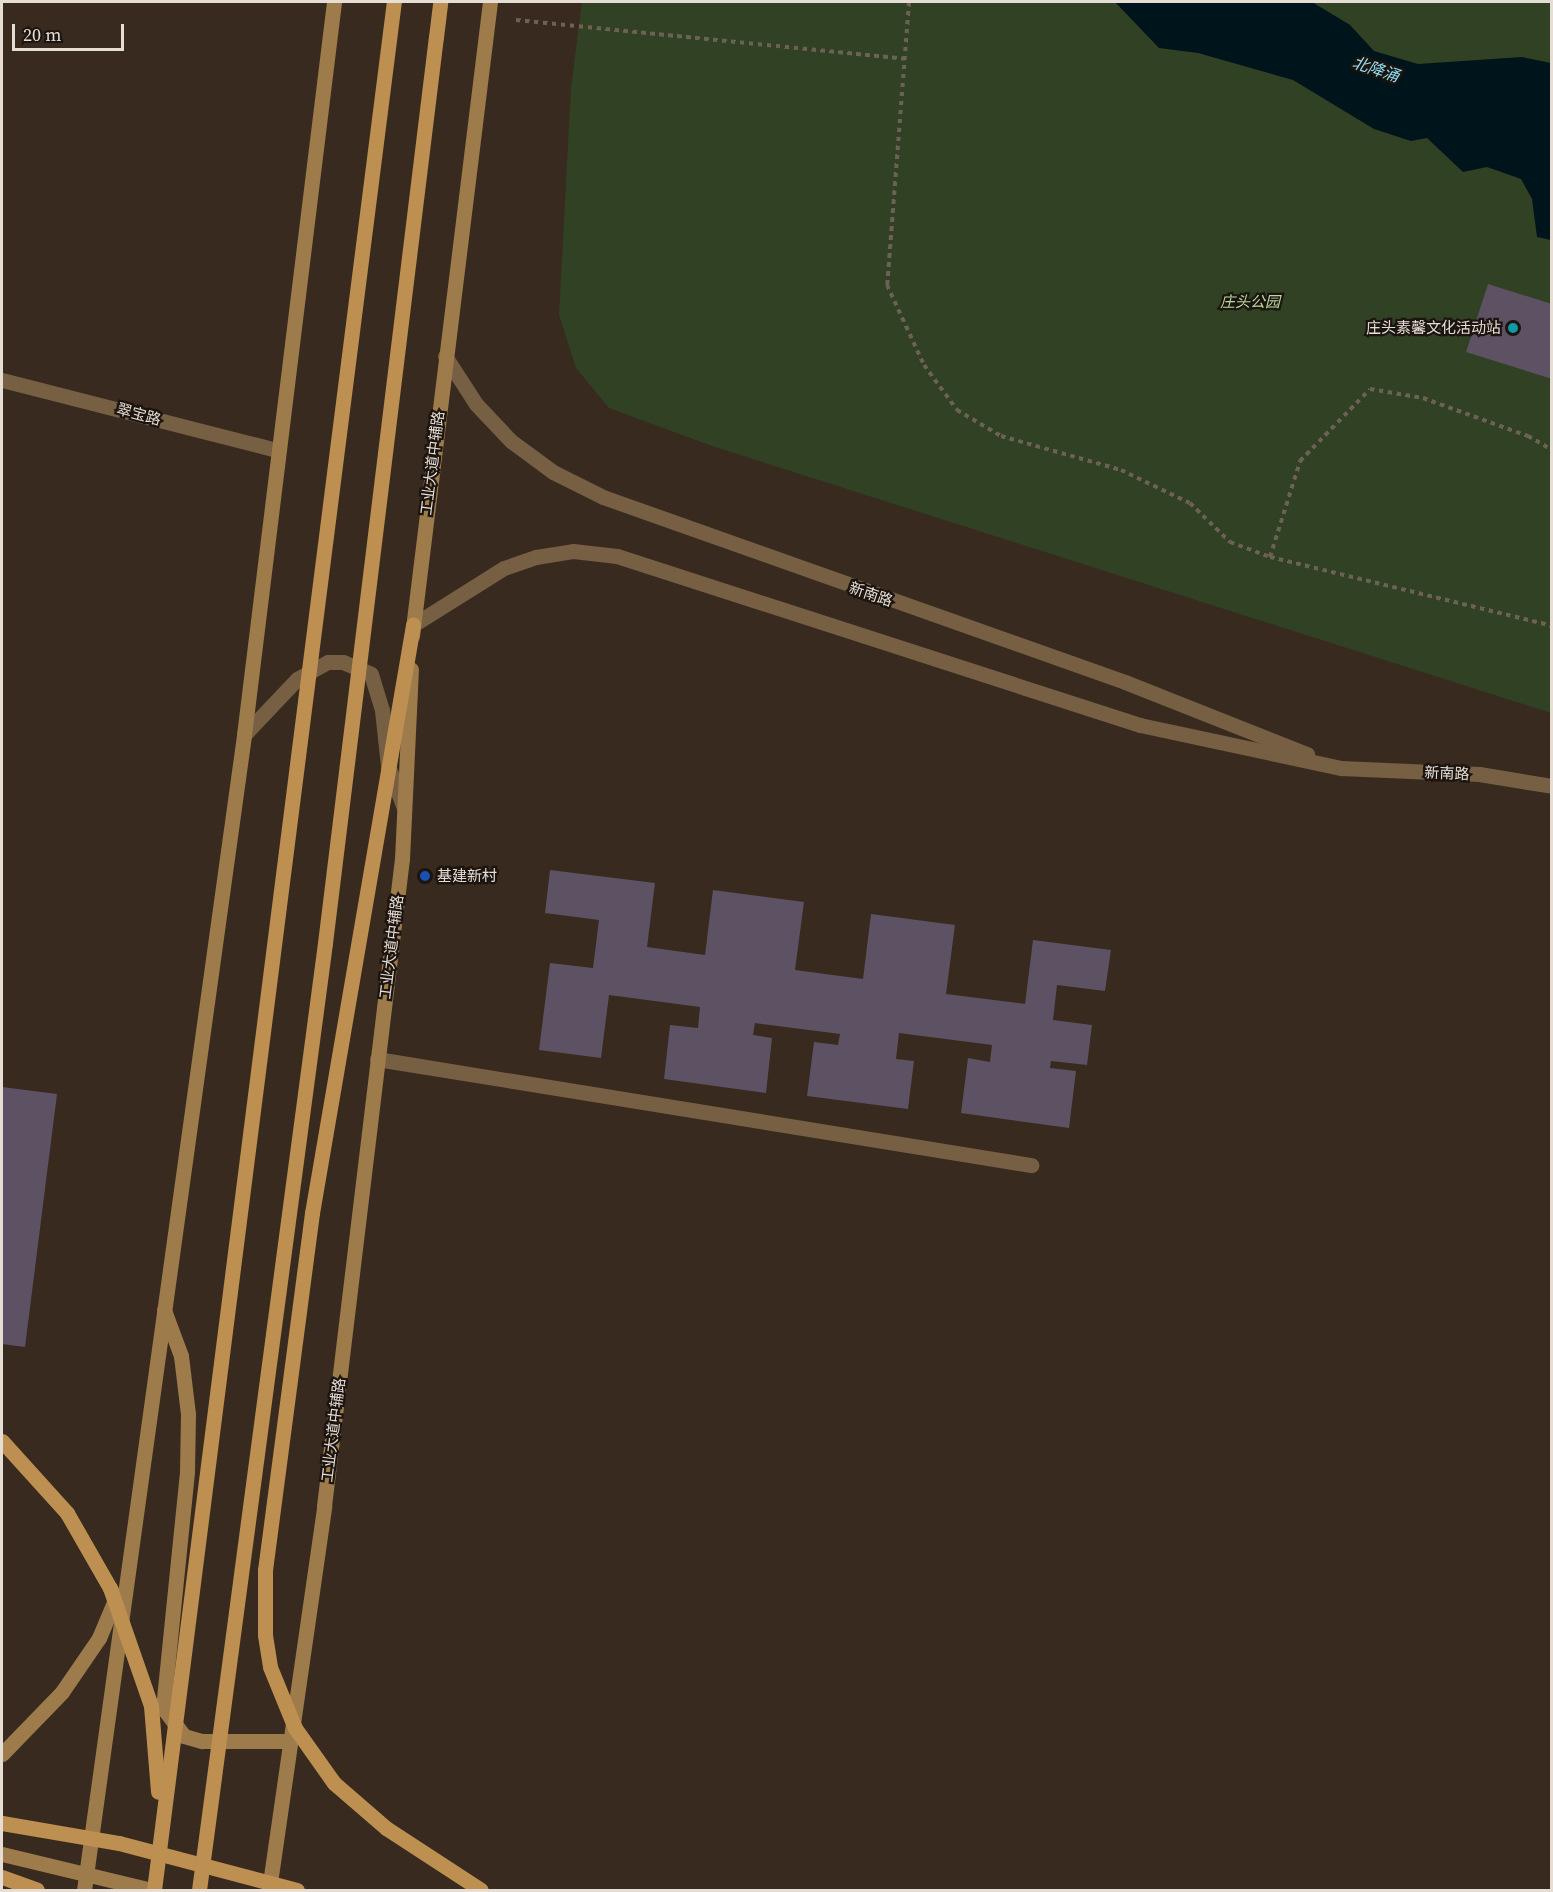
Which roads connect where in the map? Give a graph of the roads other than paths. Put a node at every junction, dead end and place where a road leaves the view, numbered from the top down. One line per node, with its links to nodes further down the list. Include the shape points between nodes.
1 (334, 2): 7 (main road)
2 (394, 2): 27 (main road, bridge)
3 (440, 2): 28 (main road, bridge, via 325,944)
4 (489, 9): 5 (main road, 工业大道中辅路)
5 (446, 356): 8 (main road, 工业大道中辅路); 11 (street, 新南路, via 476,404 511,441 553,471 603,497 1125,682)
6 (2, 380): 7 (street, 翠宝路)
7 (276, 450): 9 (main road)
8 (413, 625): 10 (main road); 11 (street, 新南路, via 504,568 536,556 573,551 617,556 1140,725); 13 (main road, 工业大道中辅路)
9 (244, 735): 10 (street, via 297,679 328,662 343,662 371,674 382,710); 16 (main road)
10 (388, 766): 13 (street); 31 (main road, bridge, via 312,1213 265,1570 265,1635 270,1667 295,1728 334,1784 378,1822)
11 (1341, 768): 12 (street, 新南路, via 1479,774)
12 (1551, 786)
13 (404, 808): 14 (main road, 工业大道中辅路)
14 (377, 1059): 15 (street); 19 (main road, 工业大道中辅路)
15 (1031, 1165)
16 (163, 1308): 18 (main road); 19 (main road, via 181,1356 188,1414 187,1472 163,1708 184,1736 202,1741)
17 (2, 1441): 27 (main road, bridge, via 68,1513 128,1628 158,1738)
18 (128, 1570): 20 (main road, via 93,1647 62,1692); 23 (main road)
19 (290, 1741): 29 (main road, 工业大道中辅路)
20 (2, 1754)
21 (2, 1822): 30 (main road, bridge, via 119,1843)
22 (2, 1854): 23 (main road)
23 (86, 1875): 26 (main road); 27 (main road)
24 (2, 1877): 25 (main road)
25 (38, 1890)
26 (84, 1890)
27 (153, 1890)
28 (199, 1890)
29 (269, 1890)
30 (297, 1890)
31 (481, 1890)

